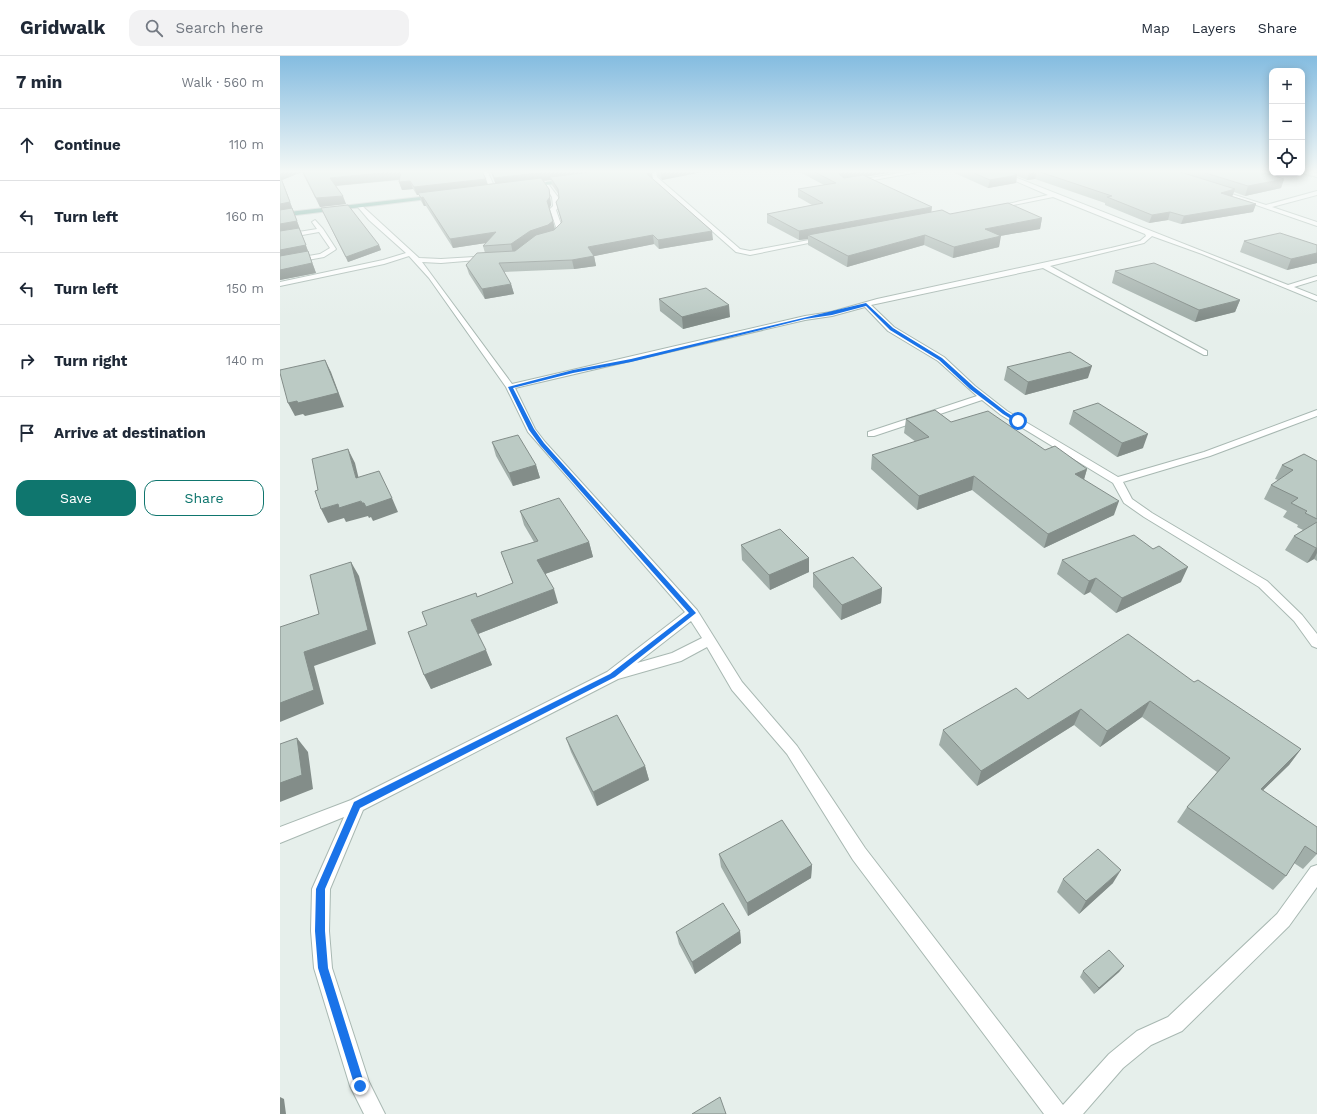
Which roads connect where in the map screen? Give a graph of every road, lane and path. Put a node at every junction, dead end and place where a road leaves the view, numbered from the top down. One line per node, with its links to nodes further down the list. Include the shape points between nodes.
1 (371, 219): 13 (street)
2 (556, 219): 12 (street, via 560,230 553,237)
3 (702, 219): 11 (street, via 738,251 750,253)
4 (1114, 219): 9 (street)
5 (1304, 219): 7 (street)
6 (315, 222): 8 (street)
7 (1317, 224)
8 (321, 230): 10 (street); 15 (street, via 333,249 329,253)
9 (1148, 233): 16 (street, via 1148,237 1142,242); 19 (street)
10 (280, 237)
11 (833, 238)
12 (544, 240)
13 (413, 257): 14 (street, via 442,261); 18 (street); 23 (street, via 431,277)
14 (495, 257)
15 (280, 264)
16 (1045, 266): 21 (street); 22 (street)
17 (1317, 278): 19 (street)
18 (280, 284)
19 (1288, 287): 20 (street)
20 (1317, 298)
21 (866, 304): 23 (street, via 832,314 805,318); 24 (street, via 891,329 948,364)
22 (1204, 353)
23 (510, 387): 28 (street, via 531,430 542,444)
24 (983, 397): 26 (street); 27 (street, via 1004,413)
25 (1317, 413): 27 (street, via 1207,454)
26 (871, 434)
27 (1117, 481): 30 (street, via 1128,501 1143,512 1263,584 1298,618)
28 (693, 613): 29 (street); 31 (street)
29 (709, 640): 31 (street, via 676,657); 36 (street, via 737,686 792,750 860,854)
30 (1317, 643)
31 (612, 676): 32 (street)
32 (357, 805): 33 (street); 35 (street, via 321,889 320,931 323,968 360,1086)
33 (280, 835)
34 (1317, 873): 37 (street, via 1284,920 1175,1024 1144,1038 1116,1061)
35 (375, 1114)
36 (1057, 1114)
37 (1069, 1114)

